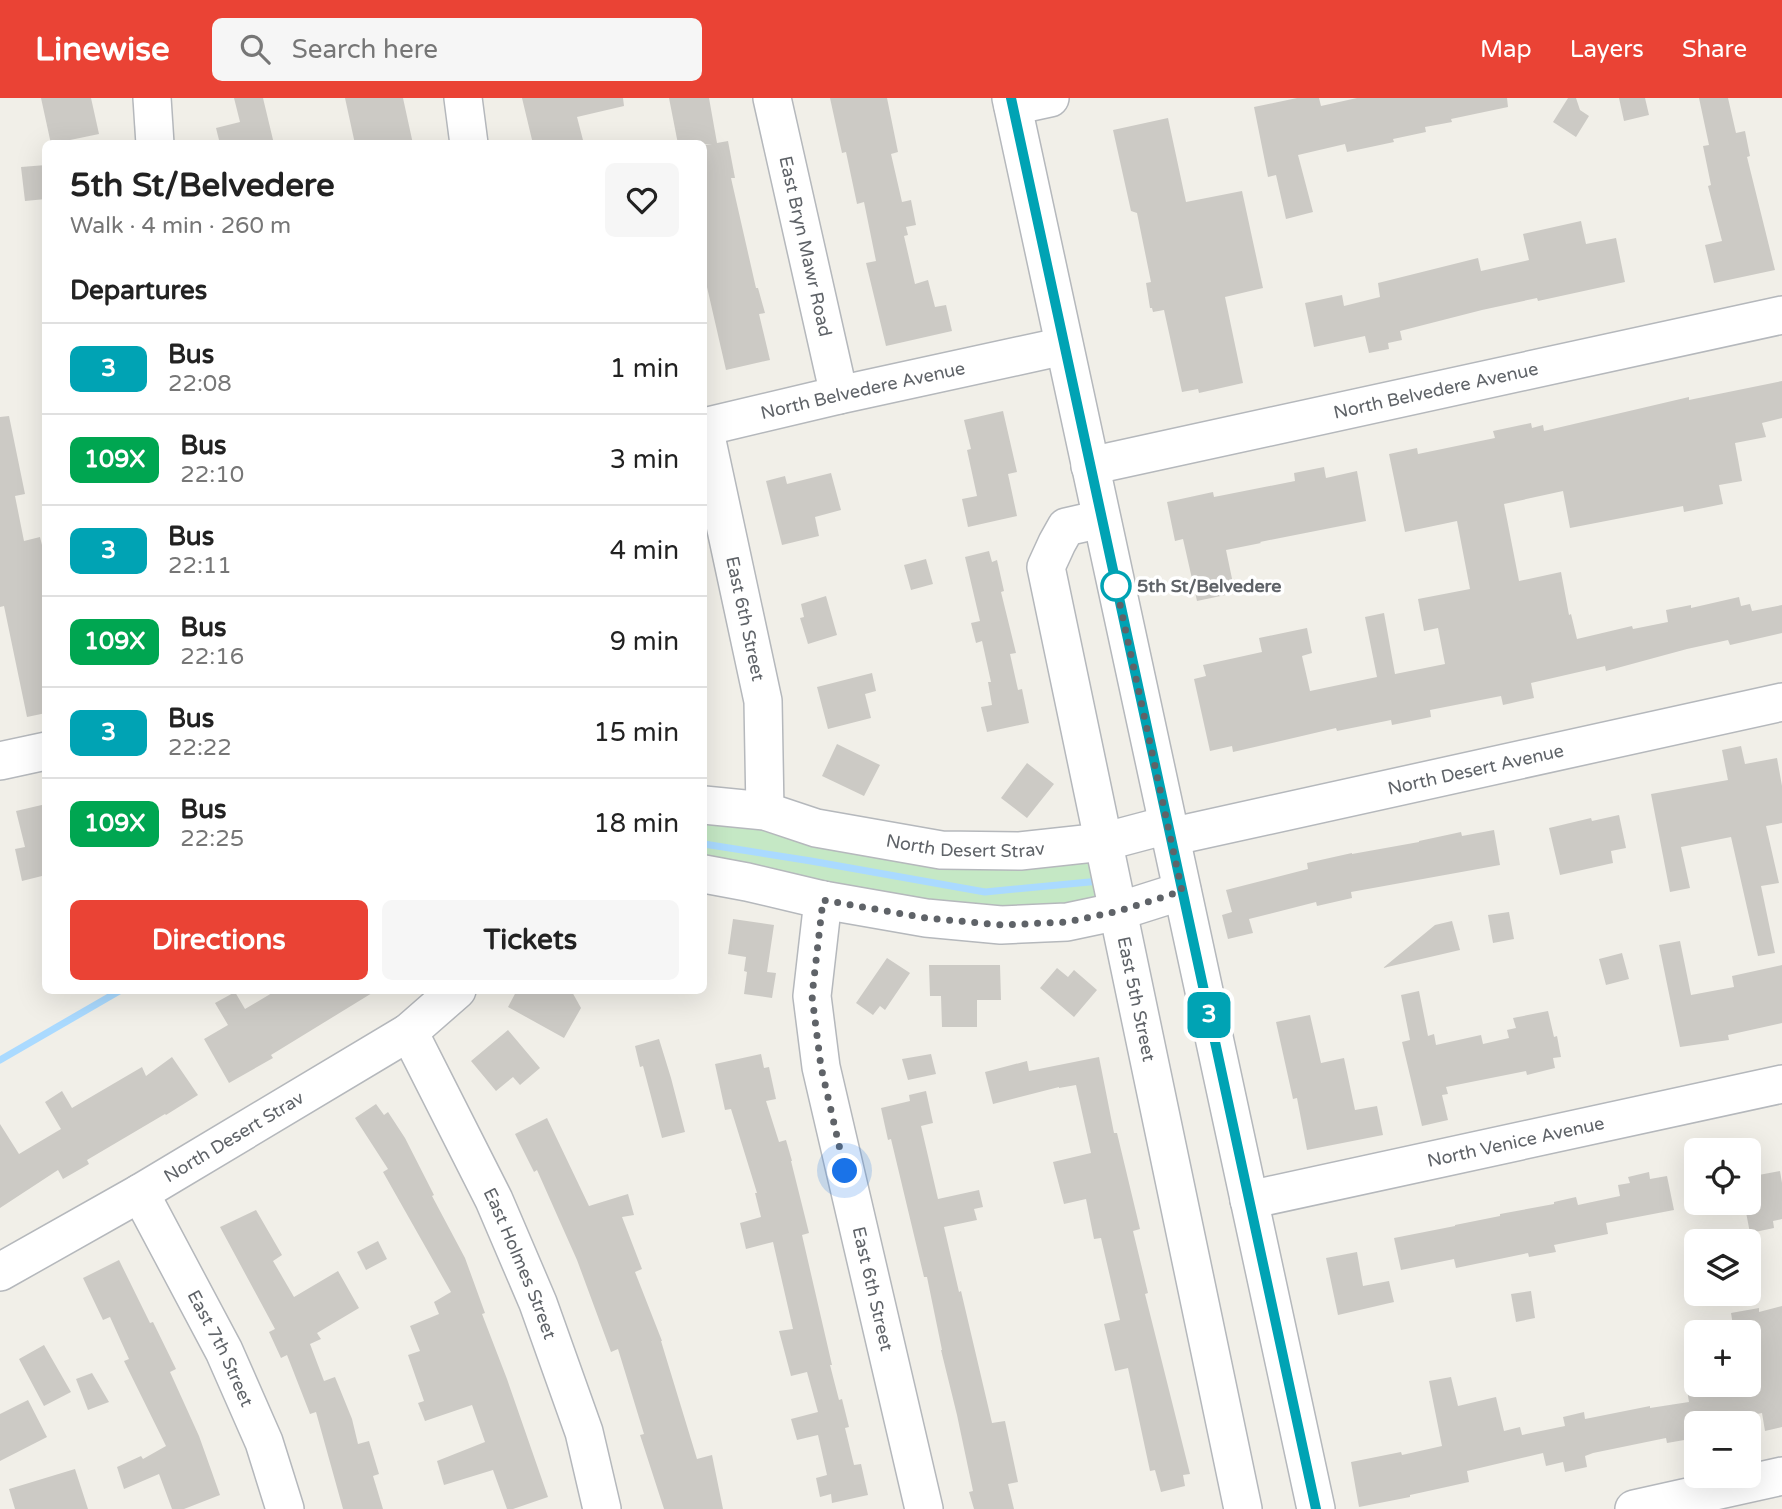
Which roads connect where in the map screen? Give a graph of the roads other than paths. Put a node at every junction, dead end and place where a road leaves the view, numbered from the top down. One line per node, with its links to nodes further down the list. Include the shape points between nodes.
1 (152, 98): 6 (street)
2 (463, 98): 7 (street)
3 (772, 98): 10 (street, East Bryn Mawr Road)
4 (1050, 98): 5 (street)
5 (1012, 102): 9 (street)
6 (155, 140)
7 (468, 140)
8 (1782, 315): 13 (street, North Belvedere Avenue)
9 (1064, 346): 10 (street, North Belvedere Avenue); 13 (street)
10 (839, 395): 11 (street, North Belvedere Avenue)
11 (707, 426)
12 (707, 441): 19 (street, East 6th Street, via 763,701)
13 (1090, 466): 14 (street)
14 (1101, 519): 20 (street); 21 (street, East 5th Street, via 1066,527 1046,567)
15 (1782, 702): 20 (street, North Desert Avenue)
16 (42, 752): 17 (street)
17 (0, 761)
18 (707, 805): 19 (street, North Desert Strav)
19 (765, 811): 21 (street, North Desert Strav, via 816,828 941,849 1020,851)
20 (1169, 831): 21 (street, North Desert Strav); 23 (street)
21 (1103, 842): 25 (street, East 5th Street)
22 (707, 875): 24 (street)
23 (1182, 891): 25 (street); 30 (street)
24 (823, 900): 25 (street, via 926,918 1002,925 1067,922); 35 (street, East 6th Street, via 812,996 821,1067)
25 (1119, 911): 36 (street, East 5th Street)
26 (452, 994): 27 (street, North Desert Strav)
27 (409, 1032): 29 (street, North Desert Strav); 34 (street, East Holmes Street, via 494,1200 538,1303 584,1432)
28 (1782, 1084): 30 (street, North Venice Avenue)
29 (140, 1193): 31 (street, North Desert Strav); 33 (street, East 7th Street, via 224,1351 264,1442)
30 (1249, 1200): 37 (street)
31 (0, 1272)
32 (1782, 1476): 38 (street)
33 (285, 1509)
34 (602, 1509)
35 (924, 1509)
36 (1244, 1509)
37 (1316, 1509)
38 (1634, 1509)

